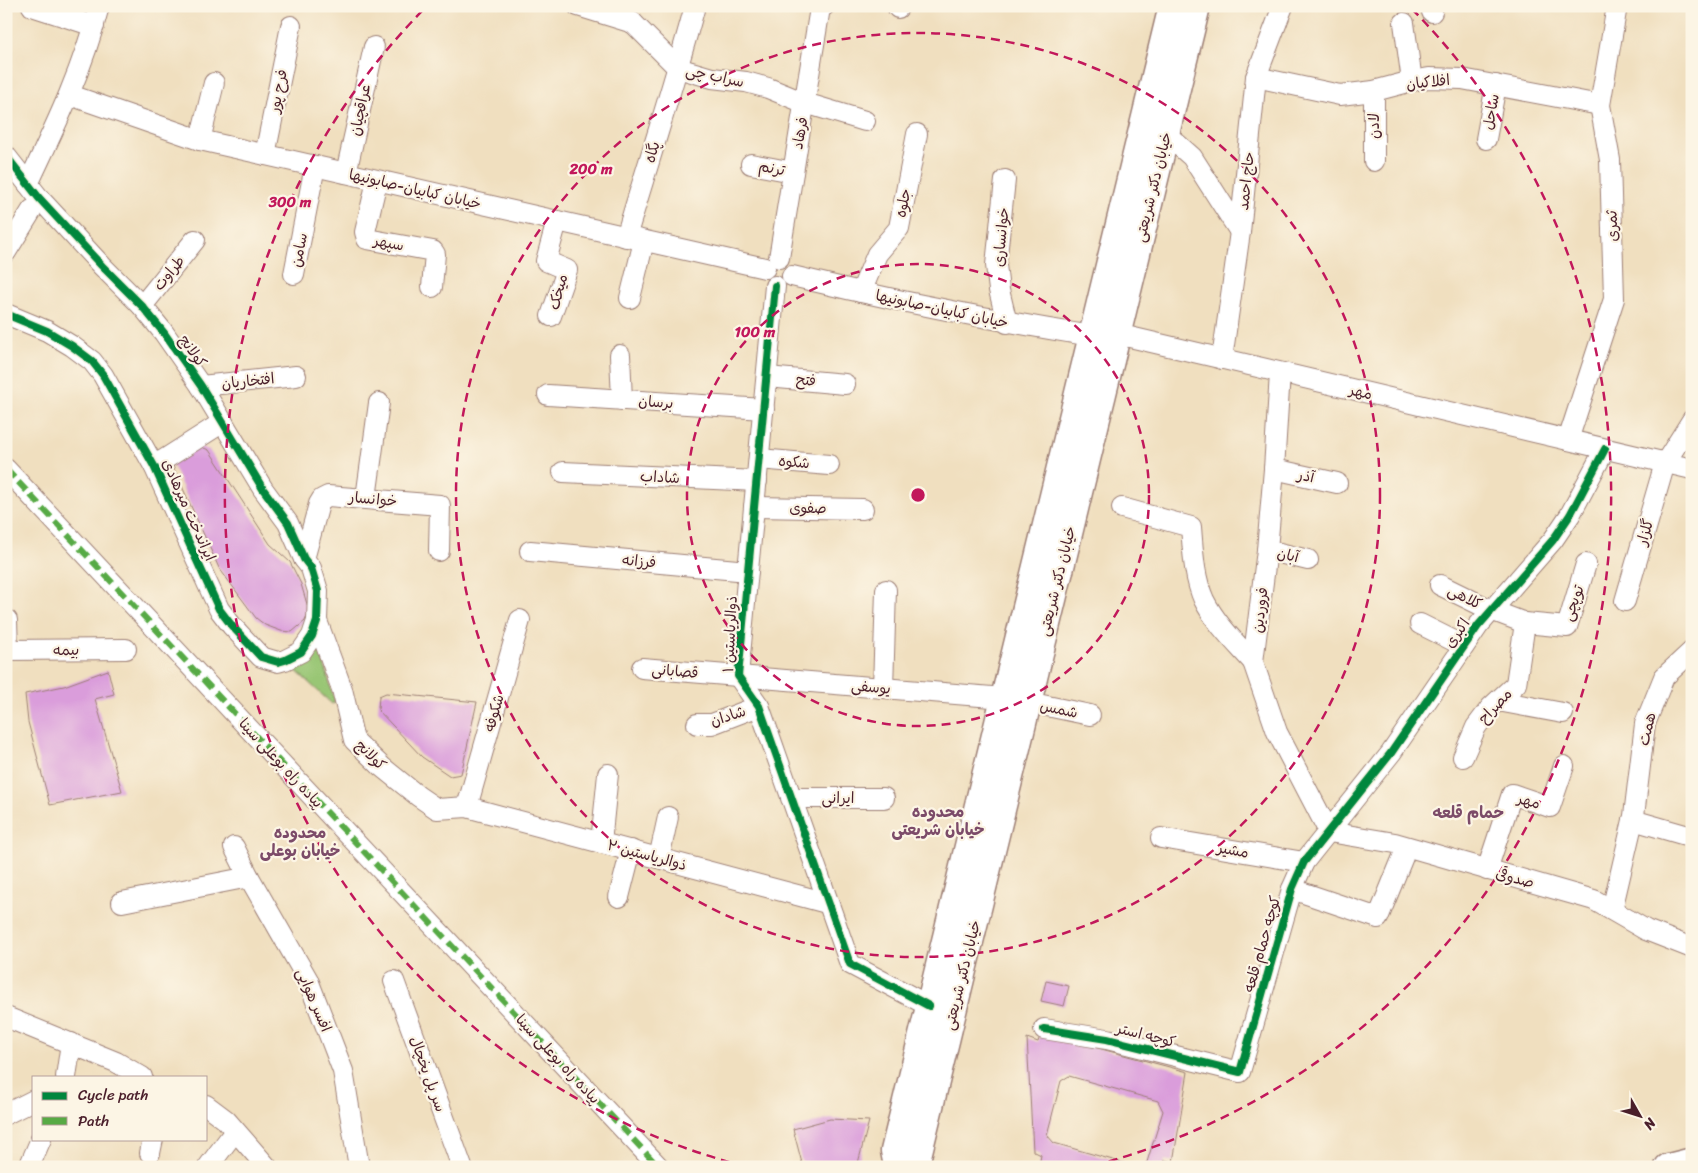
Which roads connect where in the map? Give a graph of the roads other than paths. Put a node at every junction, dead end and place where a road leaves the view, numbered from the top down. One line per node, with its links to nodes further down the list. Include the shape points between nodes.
1 (32, 6): 13 (street)
2 (99, 6): 13 (street)
3 (578, 6): 11 (street)
4 (618, 6): 11 (street, سراب چی)
5 (695, 6): 16 (street, پگاه)
6 (1172, 6): 55 (main road, خیابان دکتر شریعتی)
7 (1197, 6): 27 (main road, خیابان دکتر شریعتی)
8 (1283, 6): 17 (street, حاج احمد)
9 (1617, 6): 24 (street, ثمری)
10 (822, 7): 23 (street, فرهاد)
11 (633, 23): 16 (street, سراب چی)
12 (1404, 23): 18 (street)
13 (94, 26): 22 (street)
14 (291, 26): 30 (street, فرح پور)
15 (374, 47): 36 (street, عراقچیان)
16 (678, 68): 23 (street, سراب چی, via 768,88); 42 (street, پگاه, via 666,105)
17 (1256, 76): 21 (street, افلاکیان, via 1340,95); 41 (street, حاج احمد)
18 (1412, 81): 20 (street, افلاکیان, via 1444,78); 21 (street, افلاکیان)
19 (214, 83): 29 (street)
20 (1496, 85): 24 (street, افلاکیان); 28 (street, ساحل)
21 (1374, 91): 32 (street, لادن)
22 (70, 96): 29 (street, خیابان کبابیان-صابونیها); 39 (street)
23 (805, 103): 25 (street, سراب چی); 35 (street, فرهاد)
24 (1600, 105): 69 (street, ثمری, via 1610,160 1614,299)
25 (865, 120)
26 (917, 134): 49 (street, جلوه, via 899,228 877,254)
27 (1166, 134): 41 (street, via 1192,157); 55 (main road, خیابان دکتر شریعتی)
28 (1486, 139)
29 (200, 140): 30 (street, خیابان کبابیان-صابونیها)
30 (265, 155): 34 (street, خیابان کبابیان-صابونیها)
31 (6, 156): 39 (street, کولانج)
32 (1374, 161)
33 (751, 164): 35 (street, ترنم)
34 (315, 166): 36 (street, خیابان کبابیان-صابونیها); 46 (street, سامن)
35 (793, 172): 45 (street, فرهاد)
36 (346, 174): 38 (street, خیابان کبابیان-صابونیها)
37 (1005, 180): 54 (street, خوانساری, via 996,265)
38 (377, 181): 40 (street, خیابان کبابیان-صابونیها); 48 (street, سپهر, via 365,238 433,251 436,254)
39 (33, 197): 44 (street); 51 (street, کولانج)
40 (556, 221): 42 (street, خیابان کبابیان-صابونیها); 53 (street, میخک, via 546,261 568,270)
41 (1240, 232): 57 (street, حاج احمد)
42 (635, 239): 45 (street, خیابان کبابیان-صابونیها); 50 (street, پگاه)
43 (195, 240): 51 (street, طراوت)
44 (6, 252)
45 (772, 263): 47 (street, via 764,275 767,281)
46 (294, 274)
47 (784, 281): 49 (street, خیابان کبابیان-صابونیها); 60 (street, ذوالریاستین ۱)
48 (432, 287)
49 (861, 292): 54 (street, خیابان کبابیان-صابونیها)
50 (630, 298)
51 (142, 306): 62 (street, کولانج)
52 (6, 314): 74 (street, ایراندخت میرهادی, via 47,331 92,361)
53 (551, 316)
54 (1007, 323): 55 (street, خیابان کبابیان-صابونیها)
55 (1105, 335): 57 (street, مهر); 110 (main road, خیابان دکتر شریعتی)
56 (620, 355): 64 (street)
57 (1222, 359): 58 (street, مهر)
58 (1280, 372): 69 (street, مهر); 76 (street, فروردین)
59 (296, 376): 62 (street, افتخاریان)
60 (767, 376): 61 (street, فتح); 66 (street, ذوالریاستین ۱)
61 (845, 384)
62 (201, 386): 68 (street, کولانج)
63 (548, 395): 64 (street, برسان)
64 (622, 400): 66 (street, برسان)
65 (379, 402): 81 (street)
66 (764, 409): 71 (street, ذوالریاستین ۱)
67 (1692, 420): 72 (street, گلزار)
68 (223, 422): 74 (street); 88 (street, کولانج, via 253,474 288,523)
69 (1568, 440): 70 (street, مهر)
70 (1605, 449): 72 (street, مهر); 96 (street, اکبری, via 1559,532)
71 (759, 459): 73 (street, شکوه); 79 (street, ذوالریاستین ۱)
72 (1665, 463): 77 (street, مهر); 95 (street, گلزار)
73 (829, 465)
74 (154, 466): 99 (street, ایراندخت میرهادی, via 219,609 261,657 278,662 301,652)
75 (6, 469): 161 (street, پیاده راه بوعلی سینا)
76 (1274, 469): 80 (street, آذر); 85 (street, فروردین)
77 (1692, 469)
78 (563, 472): 79 (street, شاداب)
79 (757, 481): 82 (street, ذوالریاستین ۱)
80 (1337, 482)
81 (366, 498): 86 (street, خوانسار, via 440,505); 88 (street, خوانسار, via 322,498)
82 (754, 507): 84 (street, صفوی); 91 (street, ذوالریاستین ۱)
83 (1122, 508): 106 (street, via 1191,527 1195,568 1204,600 1221,626)
84 (862, 509)
85 (1267, 550): 89 (street, آبان); 106 (street, فروردین)
86 (439, 551)
87 (530, 551): 91 (street, فرزانه)
88 (304, 559): 94 (street, کولانج, via 311,568)
89 (1308, 560)
90 (1586, 564): 100 (street, توپچی, via 1568,627)
91 (748, 571): 108 (street, ذوالریاستین ۱)
92 (1440, 585): 96 (street, کلاهی)
93 (886, 590): 109 (street)
94 (318, 591): 99 (street, ایراندخت میرهادی)
95 (1625, 601)
96 (1491, 610): 100 (street, توپچی); 102 (street, اکبری)
97 (7, 620): 104 (street)
98 (520, 620): 121 (street, شکوفه)
99 (317, 621): 121 (street, کولانج, via 342,689 354,740 382,767 437,809)
100 (1525, 623): 111 (street, مصراح, via 1516,684)
101 (1420, 624): 102 (street)
102 (1464, 646): 124 (street, اکبری, via 1391,753)
103 (126, 649): 104 (street, بیمه)
104 (7, 650)
105 (1692, 652): 123 (street, همت, via 1664,677 1645,724)
106 (1253, 662): 124 (street, فروردین, via 1277,732)
107 (642, 668): 108 (street, قصابانی)
108 (738, 676): 109 (street, یوسفی); 112 (street, ذوالریاستین ۱)
109 (883, 688): 110 (street, یوسفی)
110 (1016, 700): 114 (street, شمس); 141 (main road, خیابان دکتر شریعتی)
111 (1498, 701): 113 (street); 116 (street, مصراح, via 1476,727)
112 (759, 706): 115 (street, شادان, via 712,724); 119 (street, ذوالریاستین ۱)
113 (1563, 713)
114 (1090, 715)
115 (697, 724)
116 (1462, 757)
117 (1564, 766): 133 (street, مهر, via 1550,807 1512,794)
118 (608, 774): 127 (street)
119 (791, 798): 120 (street, ایرانی); 138 (street, ذوالریاستین ۱)
120 (884, 798)
121 (467, 807): 127 (street, ذوالریاستین ۲)
122 (668, 817): 131 (street)
123 (1633, 820): 125 (street); 139 (street, همت)
124 (1329, 832): 129 (street, صدوقی); 132 (street, کوچه حمام قلعه)
125 (1692, 837)
126 (1161, 838): 132 (street, مشیر)
127 (601, 843): 130 (street, ذوالریاستین ۲)
128 (234, 847): 134 (street, افسر هوایی)
129 (1407, 847): 133 (street, صدوقی); 135 (street, via 1378,918)
130 (631, 850): 131 (street, ذوالریاستین ۲); 136 (street)
131 (659, 858): 138 (street, ذوالریاستین ۲)
132 (1304, 862): 135 (street, کوچه حمام قلعه)
133 (1487, 870): 139 (street, صدوقی, via 1594,900)
134 (249, 877): 137 (street); 159 (street, افسر هوایی, via 308,980 343,1071)
135 (1292, 889): 147 (street, کوچه حمام قلعه)
136 (620, 896)
137 (122, 902)
138 (827, 903): 143 (street, ذوالریاستین ۱, via 850,964)
139 (1612, 910): 140 (street, صدوقی, via 1646,930)
140 (1692, 948)
141 (950, 972): 143 (main road, خیابان دکتر شریعتی); 143 (main road, خیابان دکتر شریعتی, via 906,1153)
142 (394, 981): 160 (street, سر پل یخچال)
143 (929, 1006)
144 (6, 1017): 146 (street)
145 (1044, 1029): 147 (street, کوچه استر, via 1107,1039)
146 (71, 1044): 148 (street); 149 (street, via 116,1062)
147 (1240, 1072)
148 (66, 1076)
149 (140, 1076)
150 (32, 1101): 152 (street)
151 (208, 1107): 153 (street)
152 (6, 1114)
153 (235, 1130): 157 (street); 158 (street)
154 (41, 1140): 156 (street)
155 (1692, 1161): 162 (main road)
156 (29, 1167)
157 (208, 1167)
158 (267, 1167)
159 (359, 1167)
160 (462, 1167)
161 (659, 1167)
162 (1668, 1167)

